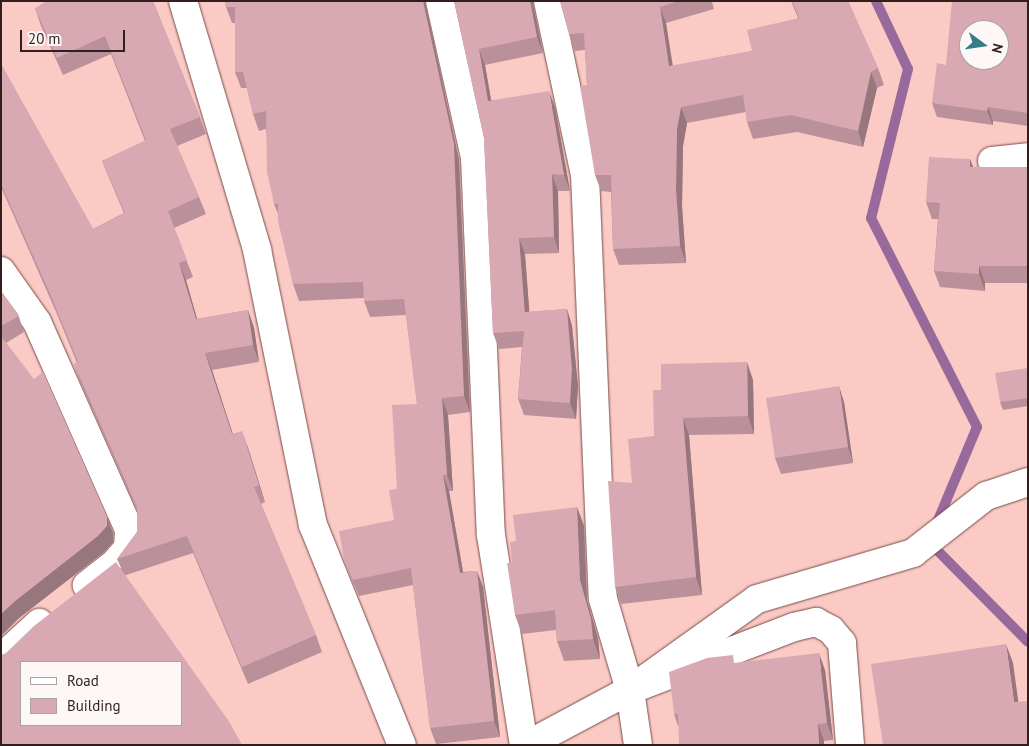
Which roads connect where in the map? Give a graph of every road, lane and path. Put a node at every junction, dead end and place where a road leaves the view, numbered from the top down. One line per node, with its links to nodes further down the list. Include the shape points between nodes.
1 (183, 1): 10 (street, via 257,250 313,525)
2 (440, 1): 11 (street, via 475,158 491,535)
3 (548, 1): 9 (street, via 585,175 602,600)
4 (1028, 157): 5 (street)
5 (992, 161)
6 (1, 271): 8 (street, via 37,322 129,530 128,548 115,563)
7 (1028, 482): 9 (street, via 986,496 913,553 757,599)
8 (1, 658)
9 (630, 690): 11 (street); 12 (street); 13 (street, via 794,626 816,622 831,630 842,643)
10 (402, 745)
11 (526, 745)
12 (638, 745)
13 (850, 745)

